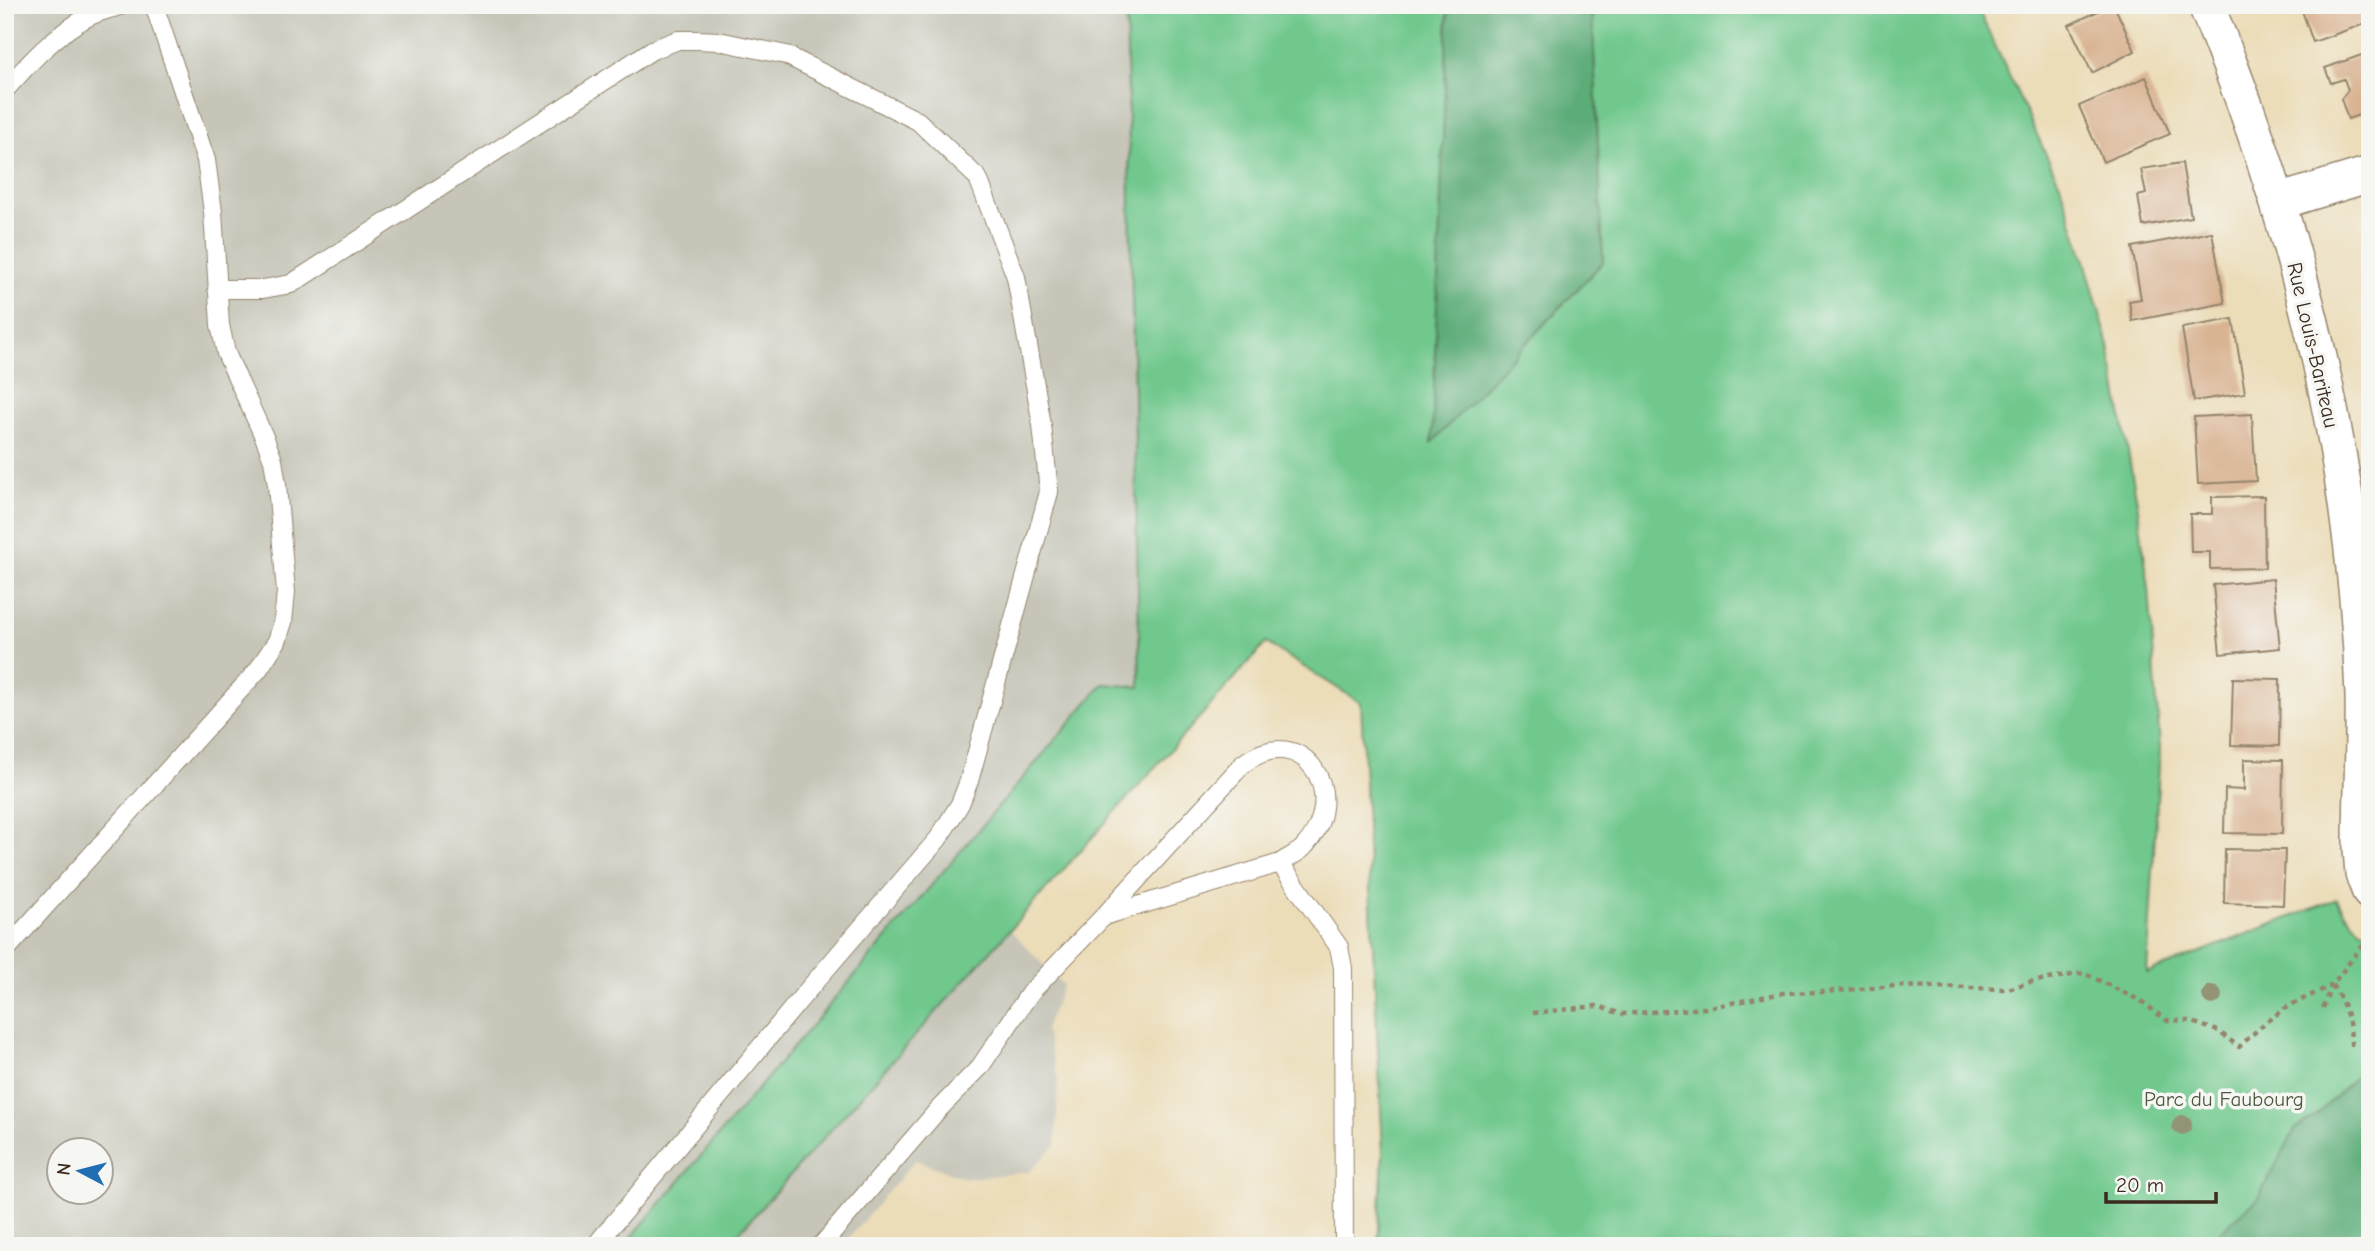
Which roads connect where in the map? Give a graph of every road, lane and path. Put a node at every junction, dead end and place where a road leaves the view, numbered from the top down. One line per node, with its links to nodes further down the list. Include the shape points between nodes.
1 (122, 5): 4 (lane, via 75,25 32,60)
2 (154, 5): 7 (lane, via 206,160 214,212)
3 (2206, 5): 6 (street, Rue Louis-Bariteau)
4 (5, 90)
5 (2370, 174): 6 (street)
6 (2278, 202): 8 (street, Rue Louis-Bariteau, via 2336,442)
7 (217, 289): 13 (lane, via 226,353 273,460 286,592 281,631 258,670); 18 (lane, via 290,284 652,50 678,40 756,47 805,63 918,121 978,178 1016,277 1049,492 969,781 938,839)
8 (2366, 697): 10 (street, Rue Louis-Bariteau, via 2361,849)
9 (1280, 863): 11 (lane); 11 (lane, via 1302,849 1315,831 1324,792 1315,767 1284,751 1267,751 1242,764); 20 (lane, via 1339,947 1343,968)
10 (2370, 892)
11 (1104, 916): 19 (lane, via 1030,993 980,1067)
12 (2370, 936): 14 (path)
13 (5, 951)
14 (2332, 985): 15 (path); 16 (path, via 2287,1007 2239,1047 2218,1031 2189,1021 2166,1020 2141,1001 2084,973 2008,989 1895,986 1783,993 1706,1008 1622,1014 1597,1006); 17 (path, via 2350,1021)
15 (2323, 1008)
16 (1533, 1013)
17 (2351, 1050)
18 (596, 1246)
19 (821, 1246)
20 (1344, 1246)

